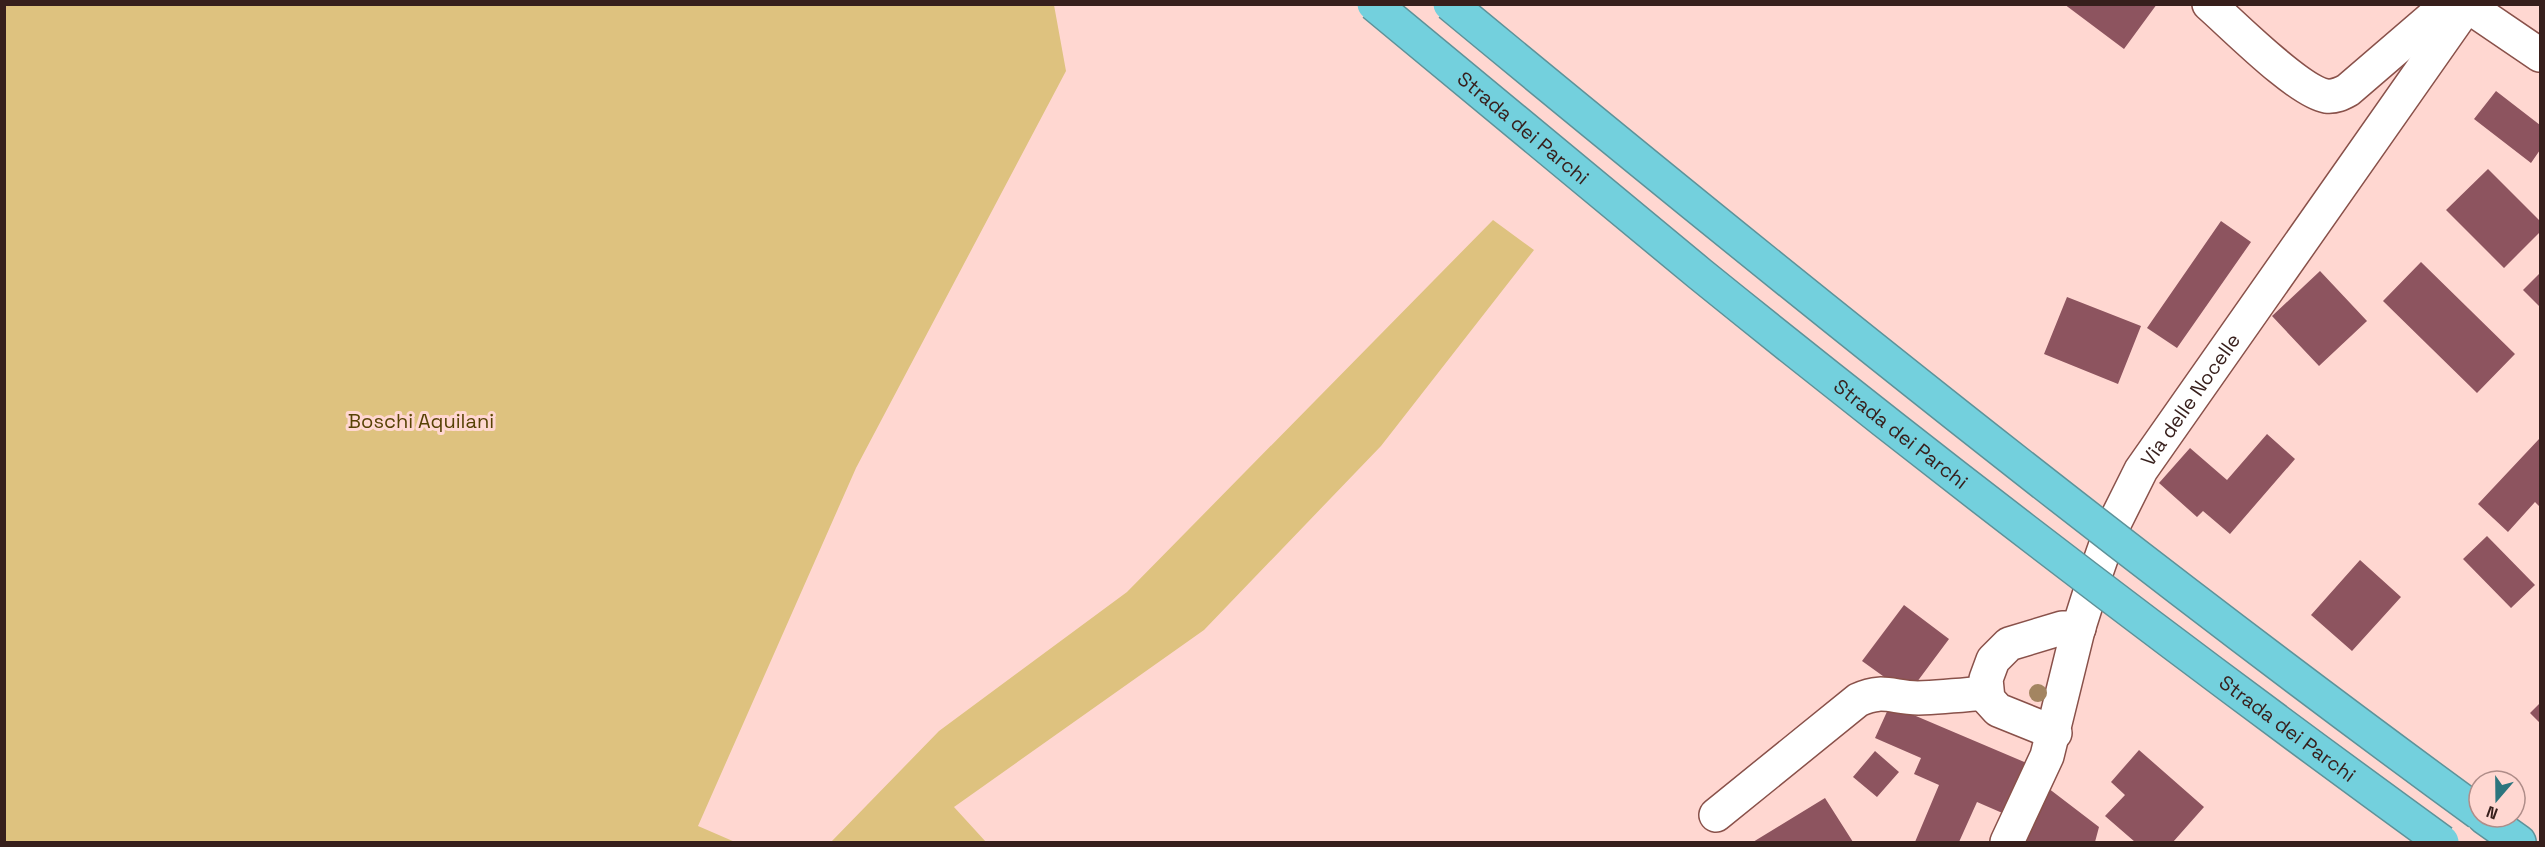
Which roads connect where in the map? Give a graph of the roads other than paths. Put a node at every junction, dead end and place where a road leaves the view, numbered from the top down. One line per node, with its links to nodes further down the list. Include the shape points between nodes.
1 (1374, 4): 13 (highway, Strada dei Parchi, bridge, via 1703,275 1996,507)
2 (1450, 4): 9 (highway, bridge, via 1734,239 2045,485)
3 (2209, 4): 4 (street, via 2296,80 2315,92 2333,96 2348,90)
4 (2462, 5): 5 (street); 6 (street, Via delle Nocelle, via 2146,462 2111,530)
5 (2541, 56)
6 (2079, 628): 7 (street, via 2061,628 2009,644 1990,666); 8 (street, Via delle Nocelle)
7 (1986, 693): 8 (street, via 1998,710); 10 (street, via 1917,698 1886,692 1868,695)
8 (2055, 733): 12 (street, Via delle Nocelle, via 2037,783)
9 (2467, 804)
10 (1716, 815)
11 (2500, 829): 14 (highway)
12 (2007, 843)
13 (2442, 843)
14 (2519, 843)

